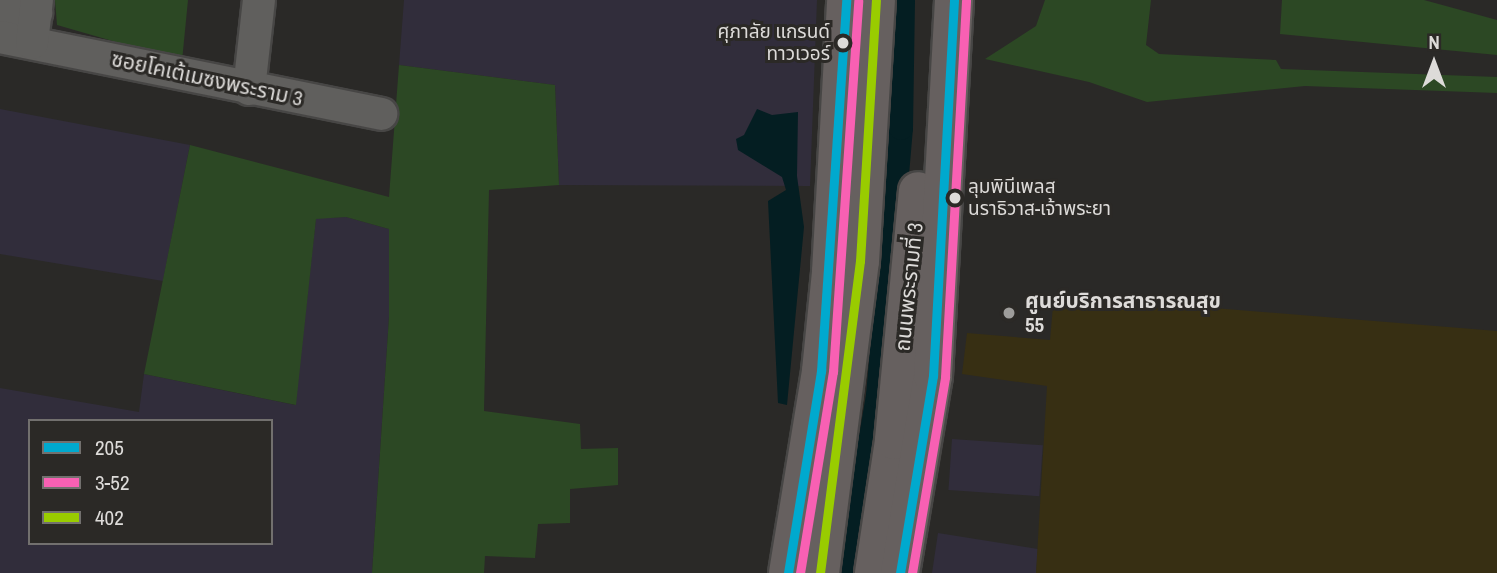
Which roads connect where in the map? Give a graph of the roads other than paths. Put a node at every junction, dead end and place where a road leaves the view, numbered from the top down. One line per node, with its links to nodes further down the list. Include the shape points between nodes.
1 (259, 0): 9 (street)
2 (846, 0): 11 (main road, via 830,284)
3 (876, 0): 12 (main road, via 860,261)
4 (928, 0): 13 (main road, ถนนพระรามที่ 3, via 911,272 894,440)
5 (954, 0): 14 (main road, ถนนพระรามที่ 3, via 933,376)
6 (0, 6): 7 (street, ซอยโคเต้เมซงพระราม 3)
7 (35, 19): 8 (street, ซอยโคเต้เมซงพระราม 3); 9 (street, ซอยโคเต้เมซงพระราม 3)
8 (0, 37)
9 (249, 89): 10 (street, ซอยโคเต้เมซงพระราม 3)
10 (381, 114)
11 (788, 573)
12 (820, 573)
13 (874, 573)
14 (900, 573)

